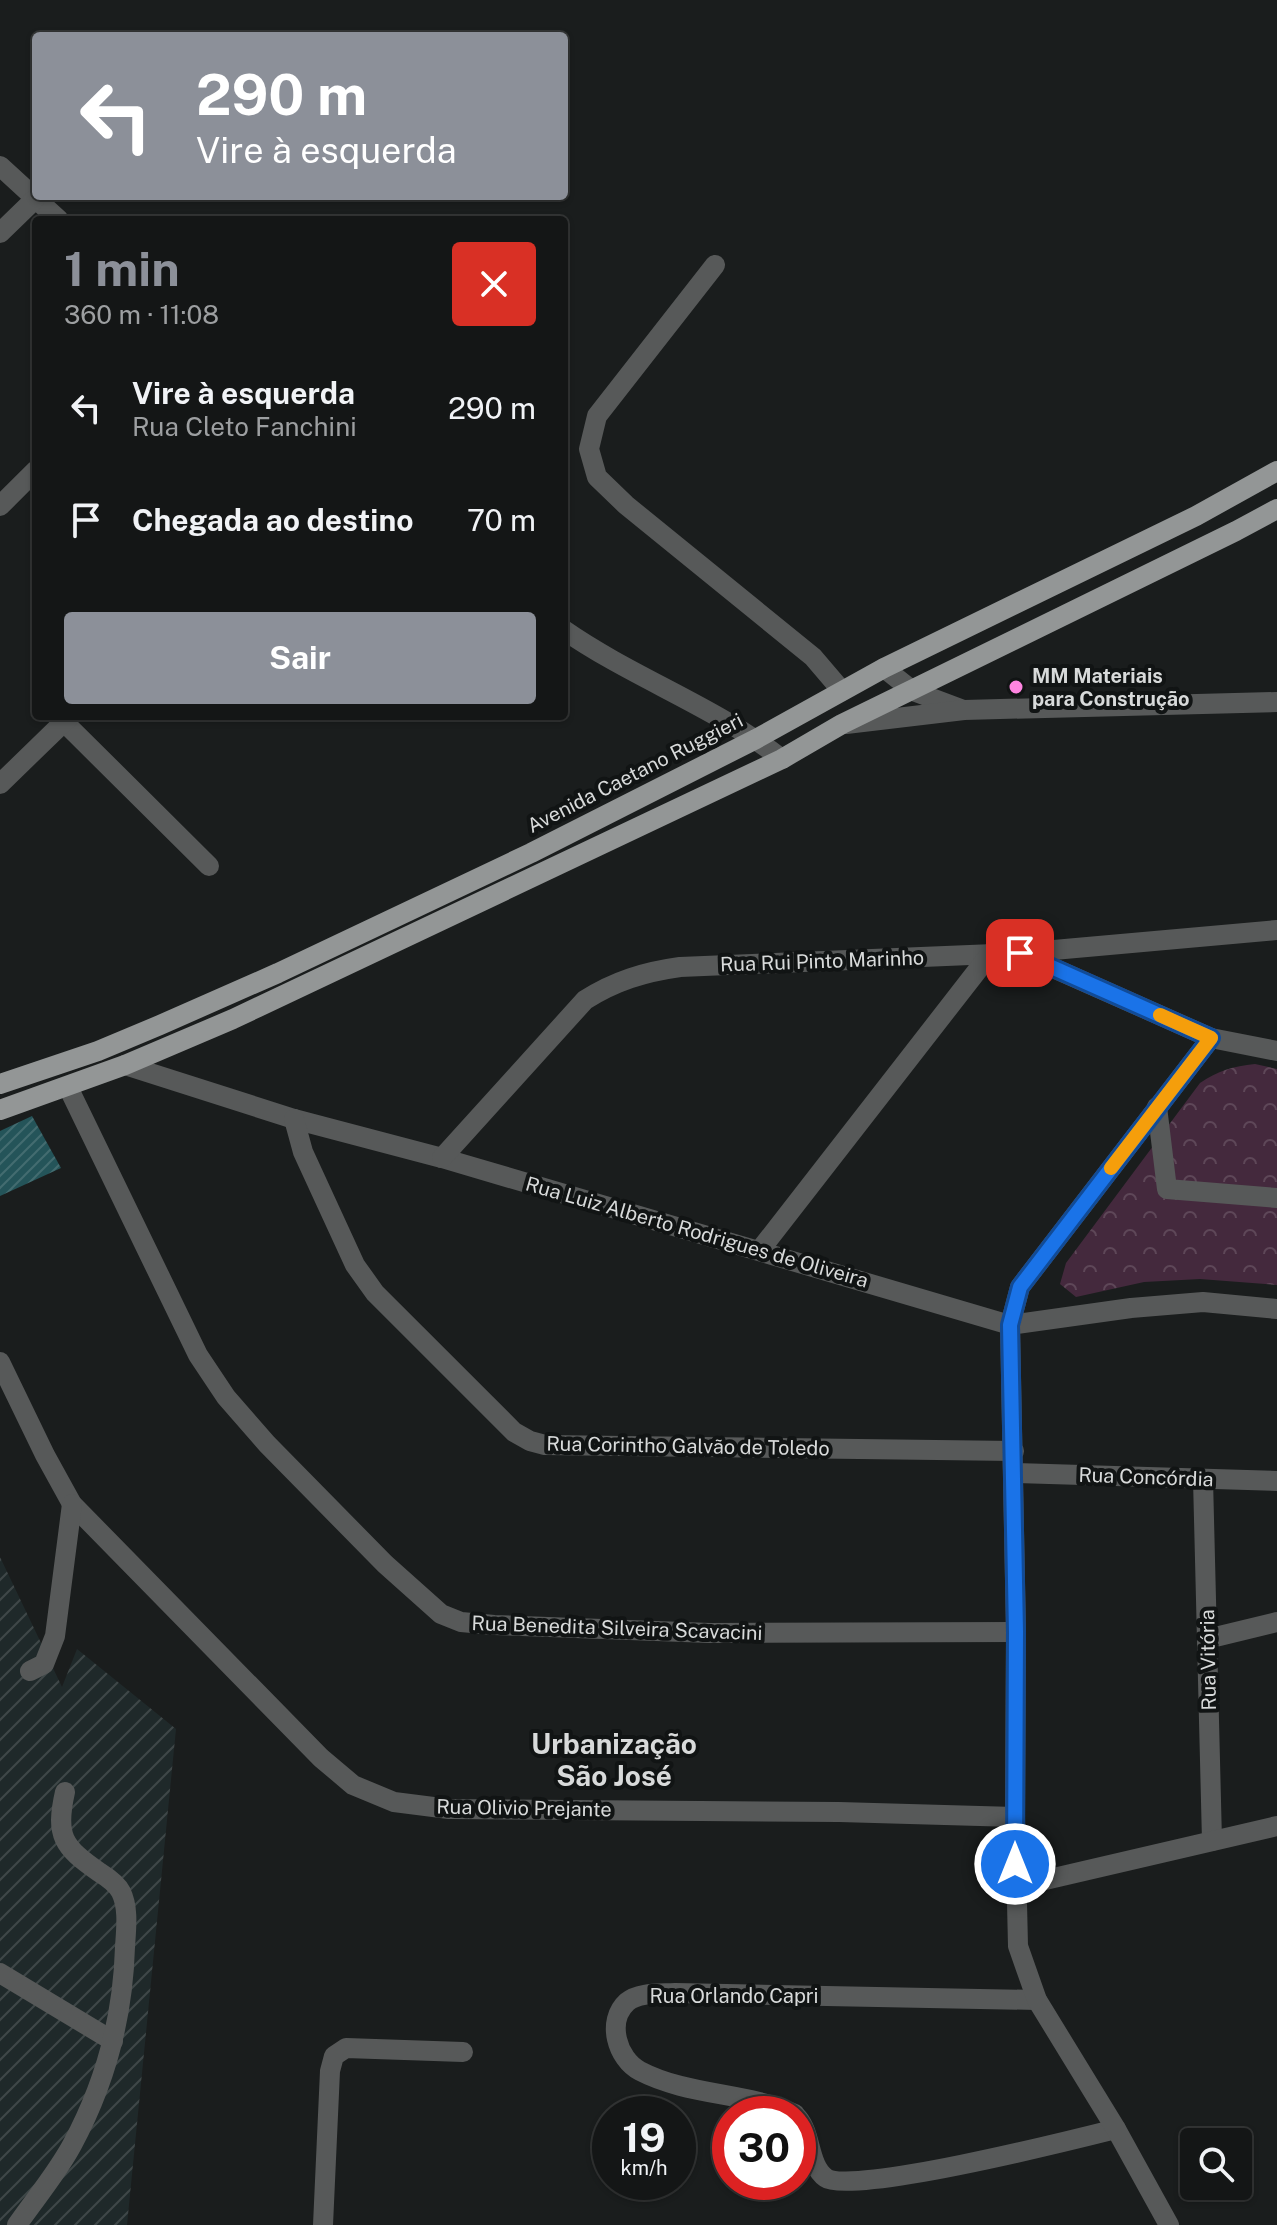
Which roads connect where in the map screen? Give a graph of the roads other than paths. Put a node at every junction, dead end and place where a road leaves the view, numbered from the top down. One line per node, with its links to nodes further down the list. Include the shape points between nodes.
1 (0, 166): 2 (street)
2 (32, 198)
3 (34, 200): 4 (street); 5 (street)
4 (54, 216)
5 (0, 233)
6 (715, 265): 13 (street, via 597,416 589,449 597,477 813,657)
7 (1277, 471): 12 (main road, Avenida Caetano Ruggieri)
8 (32, 474): 9 (street)
9 (0, 506)
10 (1277, 509): 14 (main road)
11 (568, 632): 20 (street)
12 (884, 668): 13 (main road, Avenida Caetano Ruggieri); 14 (street)
13 (842, 691): 20 (main road, Avenida Caetano Ruggieri)
14 (913, 691): 16 (street); 19 (main road)
15 (1277, 702): 16 (street)
16 (964, 710): 19 (street)
17 (66, 720): 22 (street)
18 (68, 720): 23 (street)
19 (842, 724): 21 (main road)
20 (756, 739): 21 (street); 30 (main road, Avenida Caetano Ruggieri, via 278,973 98,1051)
21 (782, 759): 29 (main road)
22 (0, 784)
23 (209, 866)
24 (1277, 930): 26 (street, Rua Rui Pinto Marinho)
25 (991, 953): 26 (street, Rua Rui Pinto Marinho); 35 (street, Rua Rui Pinto Marinho, via 645,972 585,1000); 37 (street)
26 (1020, 953): 27 (street)
27 (1211, 1038): 28 (street); 32 (street)
28 (1277, 1051)
29 (125, 1065): 31 (main road); 34 (street, Rua Luiz Alberto Rodrigues de Oliveira)
30 (0, 1084)
31 (68, 1087): 33 (main road); 47 (street, Rua Benedita Silveira Scavacini, via 198,1355 226,1397 353,1531 441,1614 494,1625 710,1633)
32 (1157, 1107): 36 (street, via 1167,1189); 39 (street, via 1020,1287)
33 (0, 1110)
34 (294, 1119): 35 (street, Rua Luiz Alberto Rodrigues de Oliveira); 41 (street, Rua Corintho Galvão de Toledo, via 303,1152 348,1251 375,1293 514,1432 530,1441)
35 (442, 1158): 37 (street, Rua Luiz Alberto Rodrigues de Oliveira)
36 (1277, 1198)
37 (760, 1250): 39 (street, Rua Luiz Alberto Rodrigues de Oliveira)
38 (1277, 1309): 39 (street, Rua Luiz Alberto Rodrigues de Oliveira, via 1203,1302)
39 (1010, 1325): 41 (street)
40 (0, 1362): 45 (street, Rua Olivio Prejante)
41 (1014, 1451): 42 (street)
42 (1014, 1473): 43 (street, Rua Concórdia); 47 (street)
43 (1203, 1479): 44 (street, Rua Concórdia); 48 (street, Rua Vitória)
44 (1277, 1481)
45 (72, 1504): 49 (street, via 55,1636 44,1664); 51 (street, Rua Olivio Prejante, via 321,1758 353,1785 394,1802 449,1809)
46 (1277, 1622): 48 (street)
47 (1016, 1632): 51 (street)
48 (1207, 1639): 53 (street, Rua Vitória)
49 (30, 1671)
50 (65, 1792): 57 (street, via 60,1811 63,1839 74,1854 109,1878 121,1892 126,1912 125,1968)
51 (1015, 1817): 54 (street)
52 (1277, 1826): 53 (street)
53 (1212, 1841): 54 (street)
54 (1015, 1887): 56 (street, via 1018,1946)
55 (0, 1973): 57 (street)
56 (1037, 2000): 59 (street, Rua Orlando Capri, via 675,1993 628,2002 617,2016 617,2038 622,2055 638,2070); 60 (street)
57 (113, 2041): 62 (street, via 101,2084 71,2147)
58 (463, 2052): 63 (street, via 346,2048 334,2056)
59 (730, 2096)
60 (1116, 2129): 61 (street, Rua Orlando Capri, via 895,2176 834,2182); 64 (street)
61 (816, 2166)
62 (17, 2225)
63 (323, 2225)
64 (1169, 2225)

